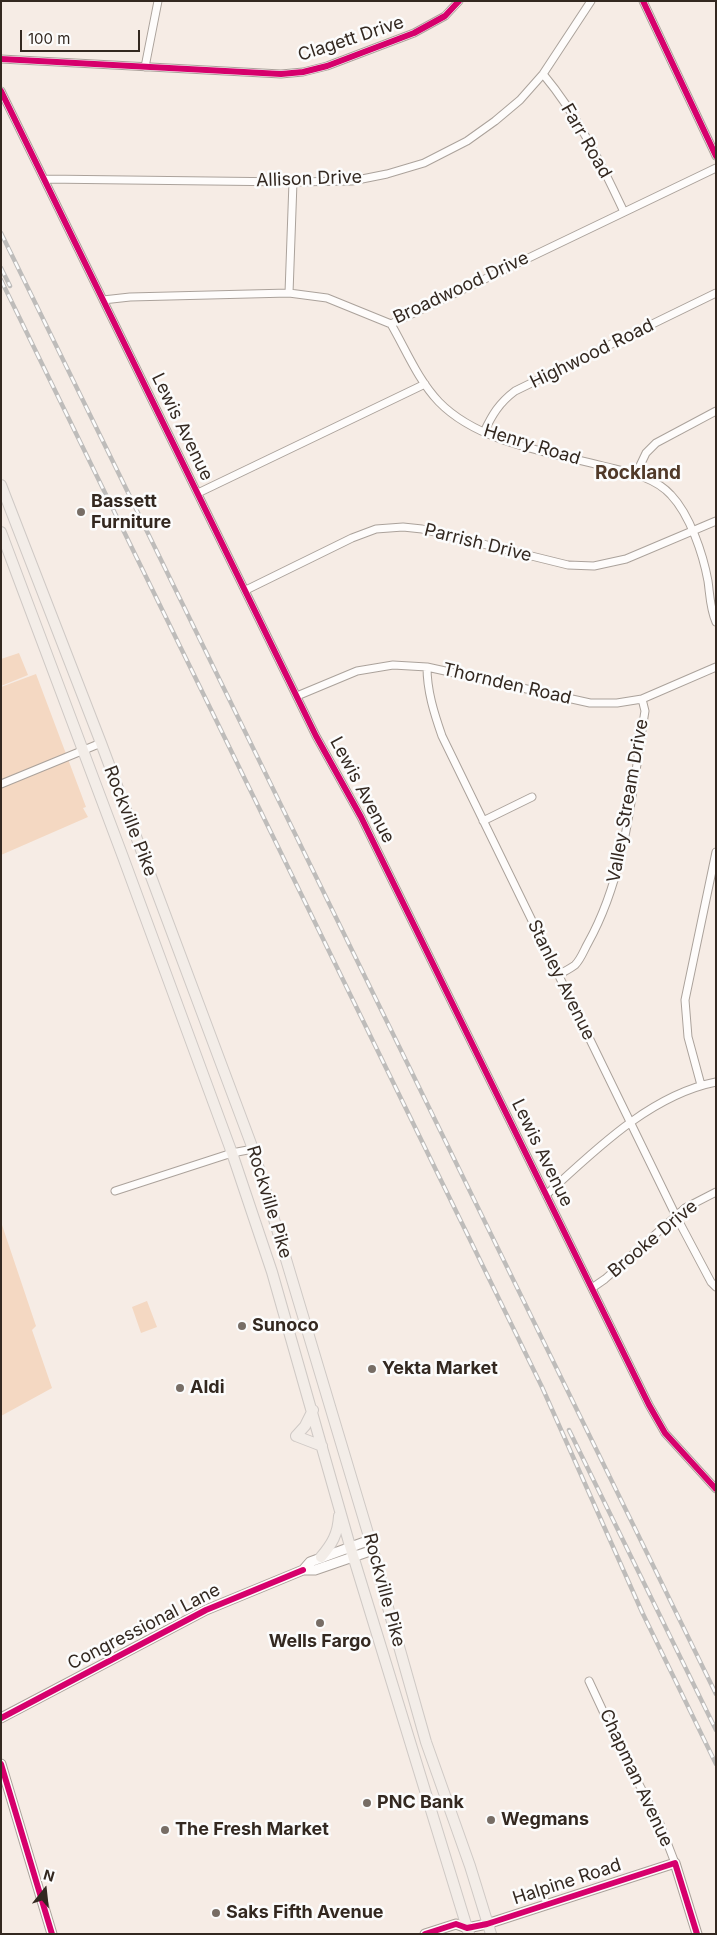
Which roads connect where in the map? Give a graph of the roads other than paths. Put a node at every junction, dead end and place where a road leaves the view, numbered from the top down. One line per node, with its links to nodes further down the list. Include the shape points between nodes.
1 (158, 1): 6 (street)
2 (459, 1): 6 (street, Clagett Drive, via 445,16 414,34 303,72 281,74)
3 (591, 1): 7 (street, Allison Drive)
4 (643, 1): 9 (street)
5 (1, 59): 6 (street, Clagett Drive)
6 (145, 67)
7 (544, 74): 12 (street, Allison Drive, via 495,122 467,141 424,162 352,181); 13 (street, Farr Road, via 597,153)
8 (1, 91): 11 (street, Lewis Avenue)
9 (716, 156)
10 (716, 168): 13 (street, Broadwood Drive)
11 (44, 179): 12 (street, Allison Drive); 16 (street, Lewis Avenue)
12 (293, 182): 14 (street)
13 (624, 212): 17 (street, Broadwood Drive)
14 (288, 293): 16 (street, Broadwood Drive); 17 (street, Broadwood Drive, via 327,298)
15 (716, 293): 20 (street, Highwood Road, via 514,391 495,409)
16 (103, 300): 23 (street, Lewis Avenue)
17 (391, 324): 18 (street, Henry Road)
18 (425, 384): 20 (street, Henry Road, via 454,416); 23 (street)
19 (716, 411): 21 (street, via 656,443 646,453)
20 (484, 432): 21 (street, Henry Road)
21 (636, 474): 26 (street, Henry Road, via 656,483 671,495)
22 (1, 485): 24 (main road, Rockville Pike)
23 (198, 493): 28 (street, Lewis Avenue)
24 (6, 509): 30 (main road, Rockville Pike)
25 (716, 521): 26 (street, Parrish Drive)
26 (692, 531): 28 (street, Parrish Drive, via 626,559 594,566 568,565 422,528 376,530 352,538); 29 (street, Henry Road, via 703,558)
27 (1, 532): 31 (main road, Rockville Pike)
28 (246, 590): 34 (street, Lewis Avenue)
29 (716, 622)
30 (55, 628): 31 (main road); 36 (main road, Rockville Pike)
31 (39, 633): 37 (main road, Rockville Pike)
32 (427, 666): 34 (street, Thornden Road, via 393,665 357,671); 35 (street, Thornden Road, via 590,703); 40 (street, Stanley Avenue, via 429,691 442,736)
33 (716, 667): 35 (street, Thornden Road)
34 (297, 696): 50 (street, Lewis Avenue, via 361,817)
35 (642, 699): 42 (street, Valley Stream Drive, via 645,711 612,892 578,961)
36 (101, 744): 37 (street); 46 (main road, Rockville Pike)
37 (84, 751): 38 (street); 47 (main road, Rockville Pike)
38 (1, 784)
39 (532, 797): 40 (street)
40 (483, 821): 42 (street, Stanley Avenue)
41 (716, 855): 44 (street, via 685,1000 688,1037)
42 (558, 975): 45 (street, Stanley Avenue)
43 (716, 1082): 44 (street)
44 (701, 1085): 45 (street)
45 (630, 1122): 50 (street); 51 (street, Stanley Avenue)
46 (253, 1149): 47 (street); 58 (main road, Rockville Pike)
47 (232, 1153): 48 (street); 54 (main road, Rockville Pike)
48 (115, 1191)
49 (716, 1192): 51 (street, Brooke Drive)
50 (546, 1195): 53 (street, Lewis Avenue)
51 (676, 1216): 52 (street, Stanley Avenue); 53 (street, Brooke Drive)
52 (716, 1287)
53 (592, 1288): 56 (street, Lewis Avenue, via 648,1405 665,1433)
54 (313, 1410): 55 (main road, Rockville Pike); 55 (main road, via 306,1426 296,1436)
55 (322, 1446): 57 (main road, Rockville Pike)
56 (716, 1489)
57 (340, 1508): 59 (main road, Rockville Pike); 61 (main road, via 338,1530)
58 (372, 1545): 59 (street, Congressional Lane); 60 (street, Congressional Lane); 67 (main road, Rockville Pike, via 426,1742)
59 (350, 1546): 60 (main road, Rockville Pike); 61 (street, Congressional Lane)
60 (353, 1556): 62 (street, Congressional Lane, via 315,1570); 68 (main road, Rockville Pike)
61 (321, 1557): 62 (street, Congressional Lane)
62 (303, 1570): 64 (street, Congressional Lane, via 206,1610)
63 (590, 1681): 66 (street, Chapman Avenue, via 660,1824)
64 (1, 1718)
65 (1, 1764): 69 (street)
66 (675, 1863): 67 (street, Halpine Road); 71 (street, Chapman Avenue)
67 (489, 1929): 68 (street, Halpine Road)
68 (466, 1932): 70 (street, Halpine Road, via 456,1924)
69 (52, 1934)
70 (425, 1934)
71 (697, 1934)

